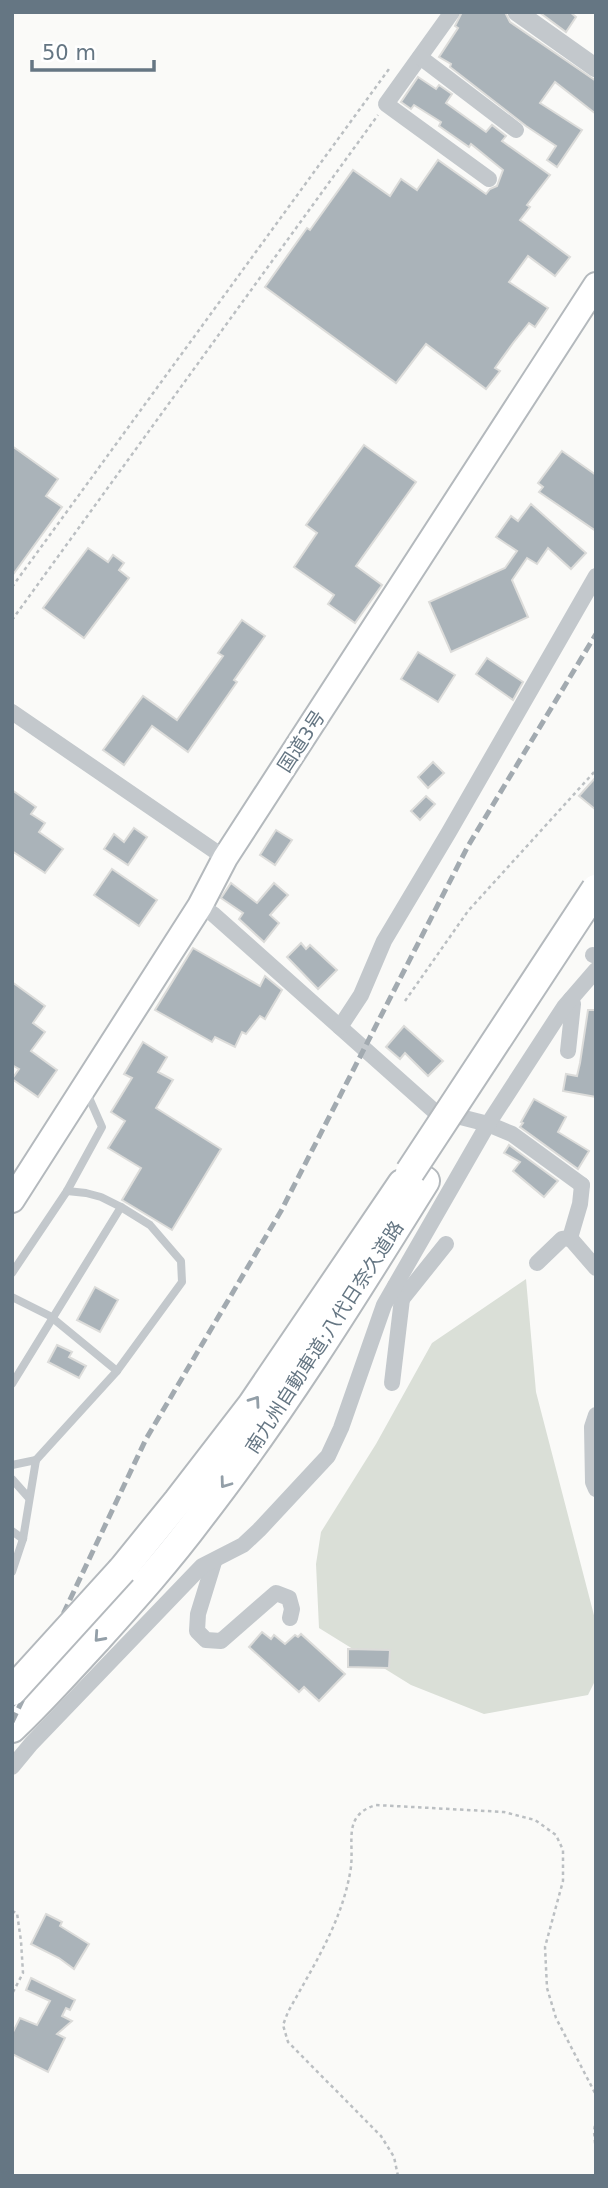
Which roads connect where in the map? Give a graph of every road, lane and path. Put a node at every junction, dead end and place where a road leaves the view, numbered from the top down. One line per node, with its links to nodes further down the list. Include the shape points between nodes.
1 (452, 12): 3 (street)
2 (517, 12): 4 (street)
3 (420, 57): 6 (street); 7 (street)
4 (596, 68)
5 (390, 69): 11 (path)
6 (386, 104): 8 (street); 12 (path)
7 (516, 131)
8 (489, 179)
9 (596, 285): 15 (highway, 国道3号)
10 (596, 576): 22 (street, via 384,941 361,995)
11 (12, 587)
12 (12, 620)
13 (12, 712): 15 (street)
14 (596, 770): 21 (path, via 468,911)
15 (225, 858): 17 (highway, 国道3号)
16 (596, 889): 26 (highway, 南九州自動車道;八代日奈久道路, bridge)
17 (200, 906): 22 (street); 24 (highway, 国道3号)
18 (596, 915): 26 (highway, 南九州自動車道;八代日奈久道路)
19 (595, 960): 20 (street)
20 (571, 999): 23 (street); 25 (street)
21 (405, 1001)
22 (340, 1027): 25 (street, via 433,1110)
23 (568, 1051)
24 (85, 1087): 28 (lane, via 102,1127); 29 (highway, 国道3号)
25 (488, 1124): 27 (street); 36 (street)
26 (418, 1176): 53 (highway, 南九州自動車道;八代日奈久道路, one-way to 26, bridge, via 178,1501); 54 (highway, 南九州自動車道;八代日奈久道路, one-way to 54, via 329,1335 201,1517 145,1586)
27 (589, 1180): 31 (street)
28 (67, 1191): 30 (lane, via 86,1192); 35 (lane)
29 (12, 1200)
30 (121, 1207): 38 (lane); 39 (lane, via 162,1237 181,1261 182,1282)
31 (570, 1238): 33 (street, via 562,1239); 34 (street)
32 (446, 1244): 36 (street)
33 (537, 1263)
34 (596, 1268)
35 (12, 1273)
36 (398, 1292): 40 (street); 50 (street, via 384,1305 328,1456 243,1545)
37 (12, 1297): 38 (lane)
38 (53, 1318): 39 (lane); 41 (lane)
39 (117, 1371): 43 (lane)
40 (392, 1383)
41 (12, 1384)
42 (596, 1415): 46 (street, via 592,1427)
43 (36, 1460): 44 (lane); 47 (lane)
44 (12, 1465)
45 (12, 1479): 47 (lane)
46 (596, 1489)
47 (28, 1497): 49 (lane)
48 (12, 1531): 49 (lane)
49 (23, 1539): 51 (lane)
50 (214, 1562): 52 (street, via 198,1614 197,1631 206,1640 220,1641 276,1593 289,1598); 55 (street, via 202,1566)
51 (12, 1572)
52 (290, 1618)
53 (12, 1691)
54 (12, 1728)
55 (12, 1767)
56 (12, 1911): 57 (path, via 17,1913 23,1973)
57 (12, 1994)
58 (596, 2095): 61 (path, via 556,2018 547,1988 545,1947 563,1881 563,1850 556,1835 535,1819 504,1812 363,1808 353,1824 351,1873 336,1922 283,2025 288,2042 381,2136 394,2157)
59 (596, 2119): 60 (path)
60 (596, 2154)
61 (398, 2176)

